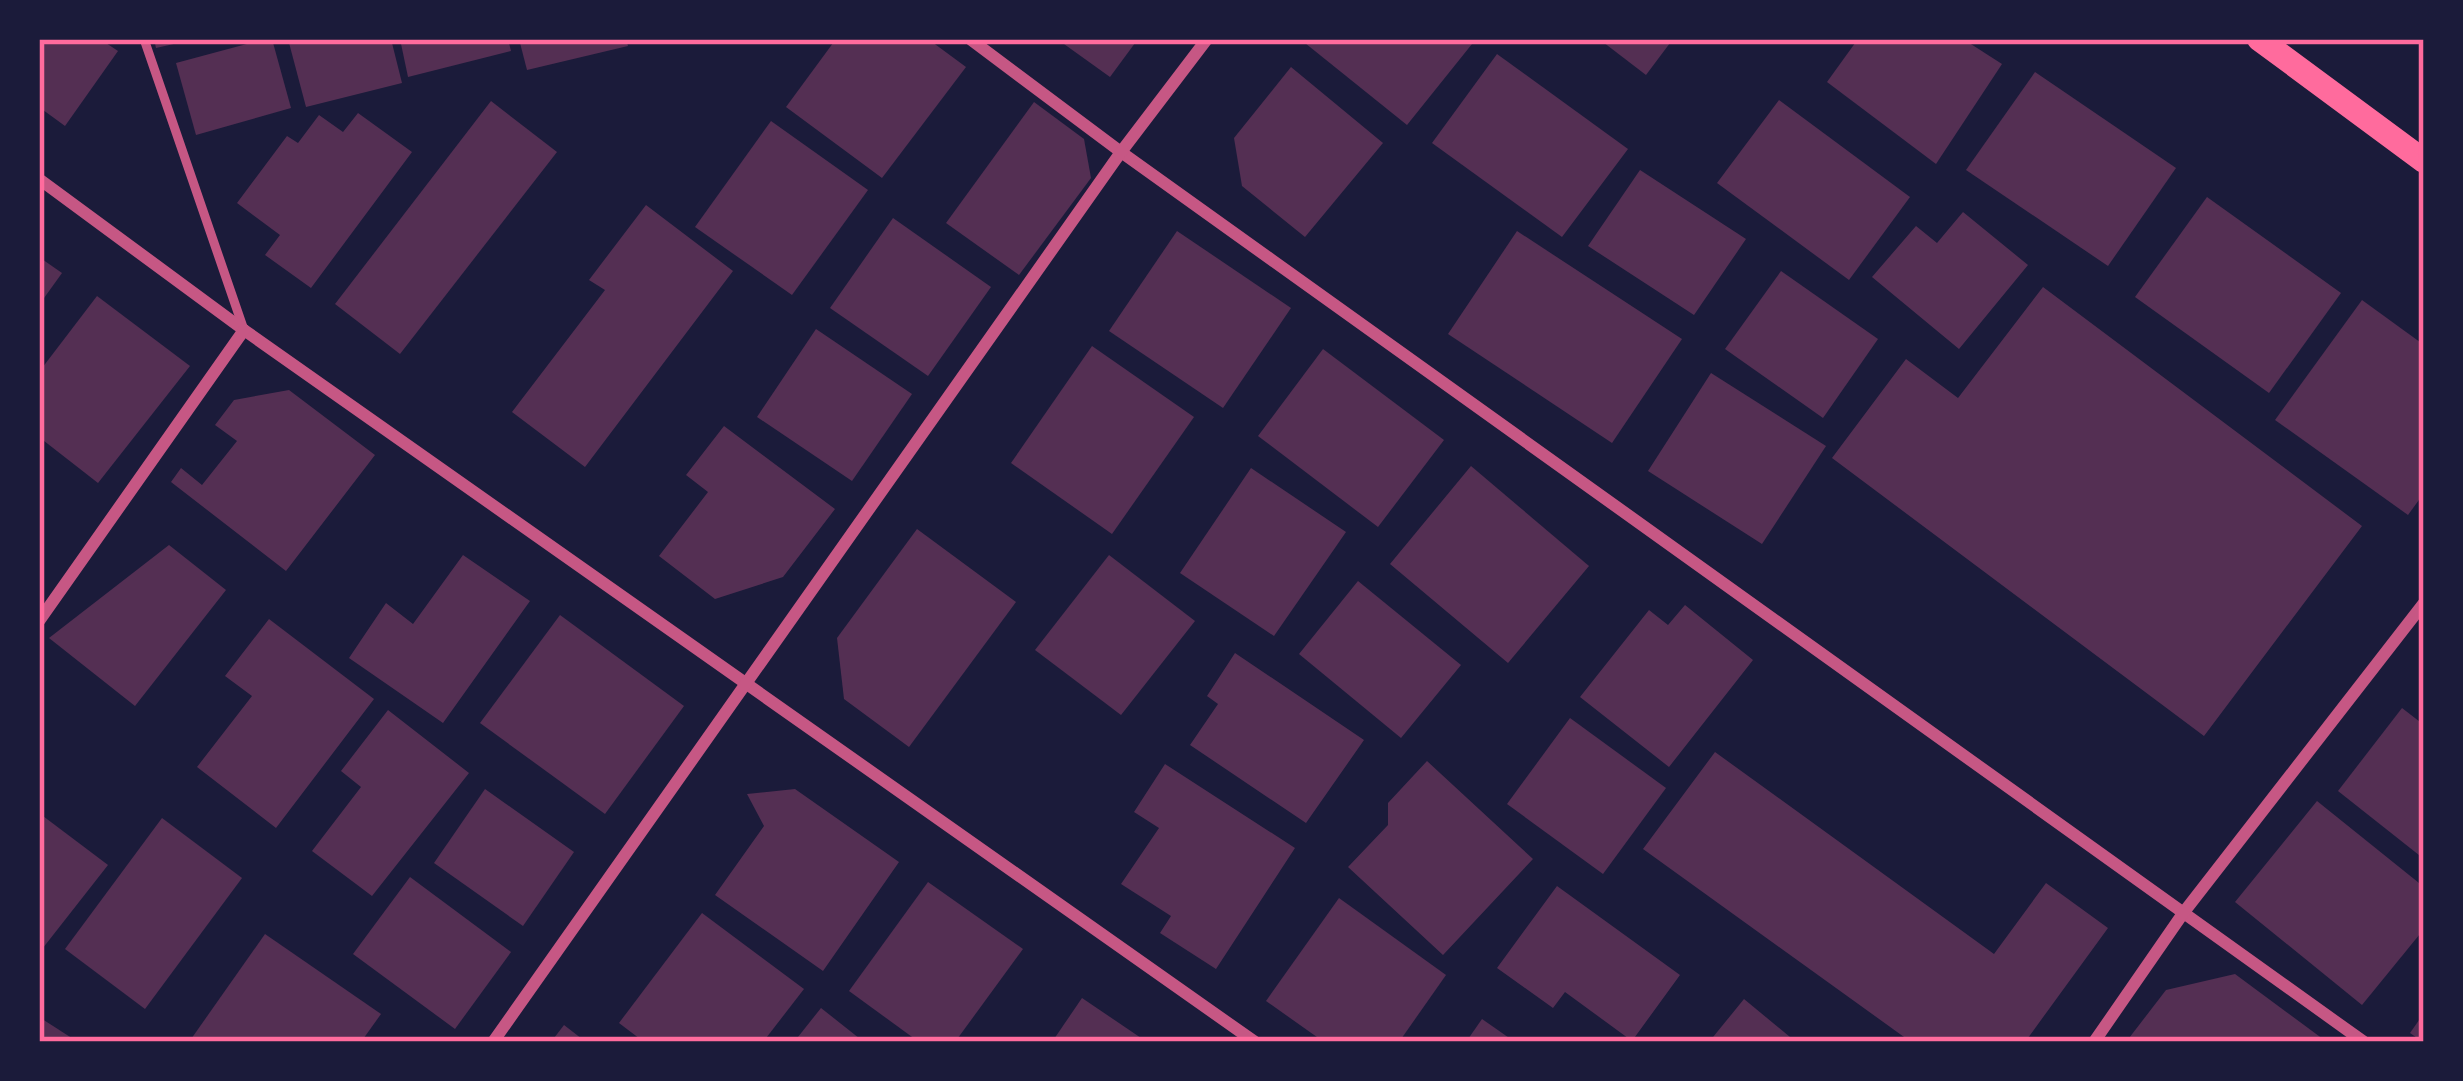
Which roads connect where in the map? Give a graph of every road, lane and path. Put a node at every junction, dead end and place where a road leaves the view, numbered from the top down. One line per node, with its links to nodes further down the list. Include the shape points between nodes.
1 (144, 39): 8 (lane)
2 (970, 39): 5 (street)
3 (1207, 39): 5 (street)
4 (2259, 39): 6 (main road)
5 (1121, 152): 11 (street); 12 (street)
6 (2424, 161)
7 (39, 179): 8 (street)
8 (244, 331): 10 (street); 11 (street)
9 (2424, 603): 12 (street)
10 (39, 621)
11 (745, 684): 13 (street); 14 (street)
12 (2184, 912): 15 (street); 16 (street)
13 (493, 1042)
14 (1255, 1042)
15 (2094, 1042)
16 (2364, 1042)

